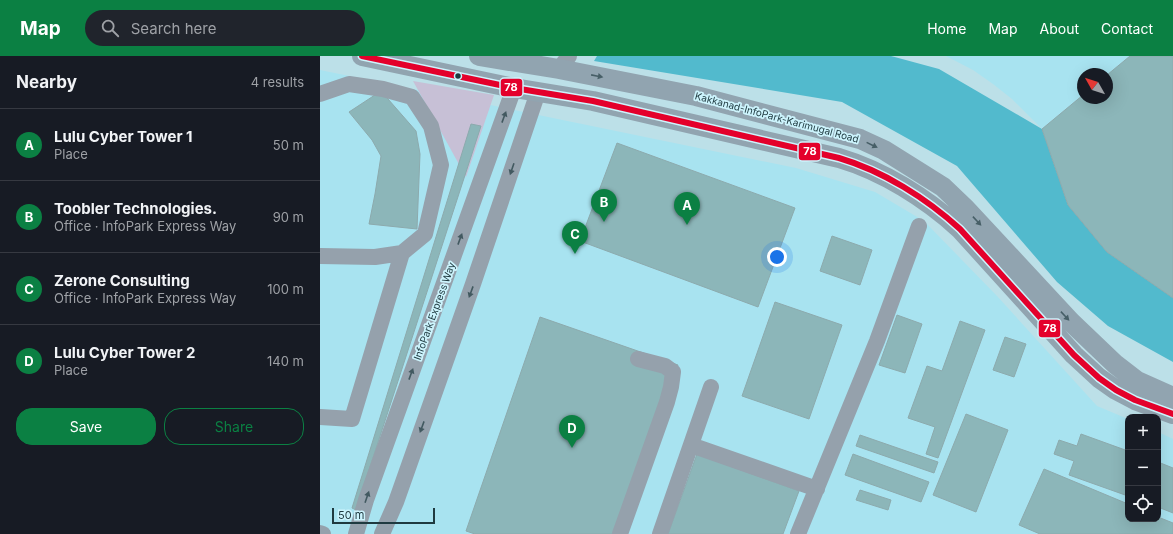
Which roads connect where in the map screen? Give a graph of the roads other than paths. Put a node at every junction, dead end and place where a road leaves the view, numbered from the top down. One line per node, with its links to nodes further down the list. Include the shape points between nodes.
1 (362, 56): 5 (main road)
2 (479, 56): 3 (main road, Kakkanad-InfoPark-Karimugal Road)
3 (533, 60): 4 (main road, Kakkanad-InfoPark-Karimugal Road)
4 (564, 62): 13 (main road, Kakkanad-InfoPark-Karimugal Road, one-way to 13, via 860,138 884,150 942,187 960,203 1071,322 1115,364 1137,381)
5 (514, 88): 6 (main road); 20 (street, InfoPark Express Way, one-way to 5, via 368,493)
6 (538, 92): 14 (main road, via 593,101 839,158 878,173 942,212 1074,355 1099,378 1135,400); 21 (street, one-way to 21, via 471,291 396,502)
7 (320, 94): 9 (street, via 349,84 412,97 431,126 441,165 425,234)
8 (919, 226): 17 (street, via 877,341)
9 (402, 253): 10 (street, via 374,257); 15 (street, via 352,418)
10 (320, 256)
11 (638, 359): 22 (street, via 665,366 673,372 667,402)
12 (712, 387): 16 (street)
13 (1173, 397)
14 (1173, 414)
15 (320, 417)
16 (691, 445): 17 (street); 23 (street)
17 (817, 489): 24 (street)
18 (320, 533): 19 (street)
19 (323, 534)
20 (356, 534)
21 (382, 534)
22 (620, 534)
23 (660, 534)
24 (798, 534)

